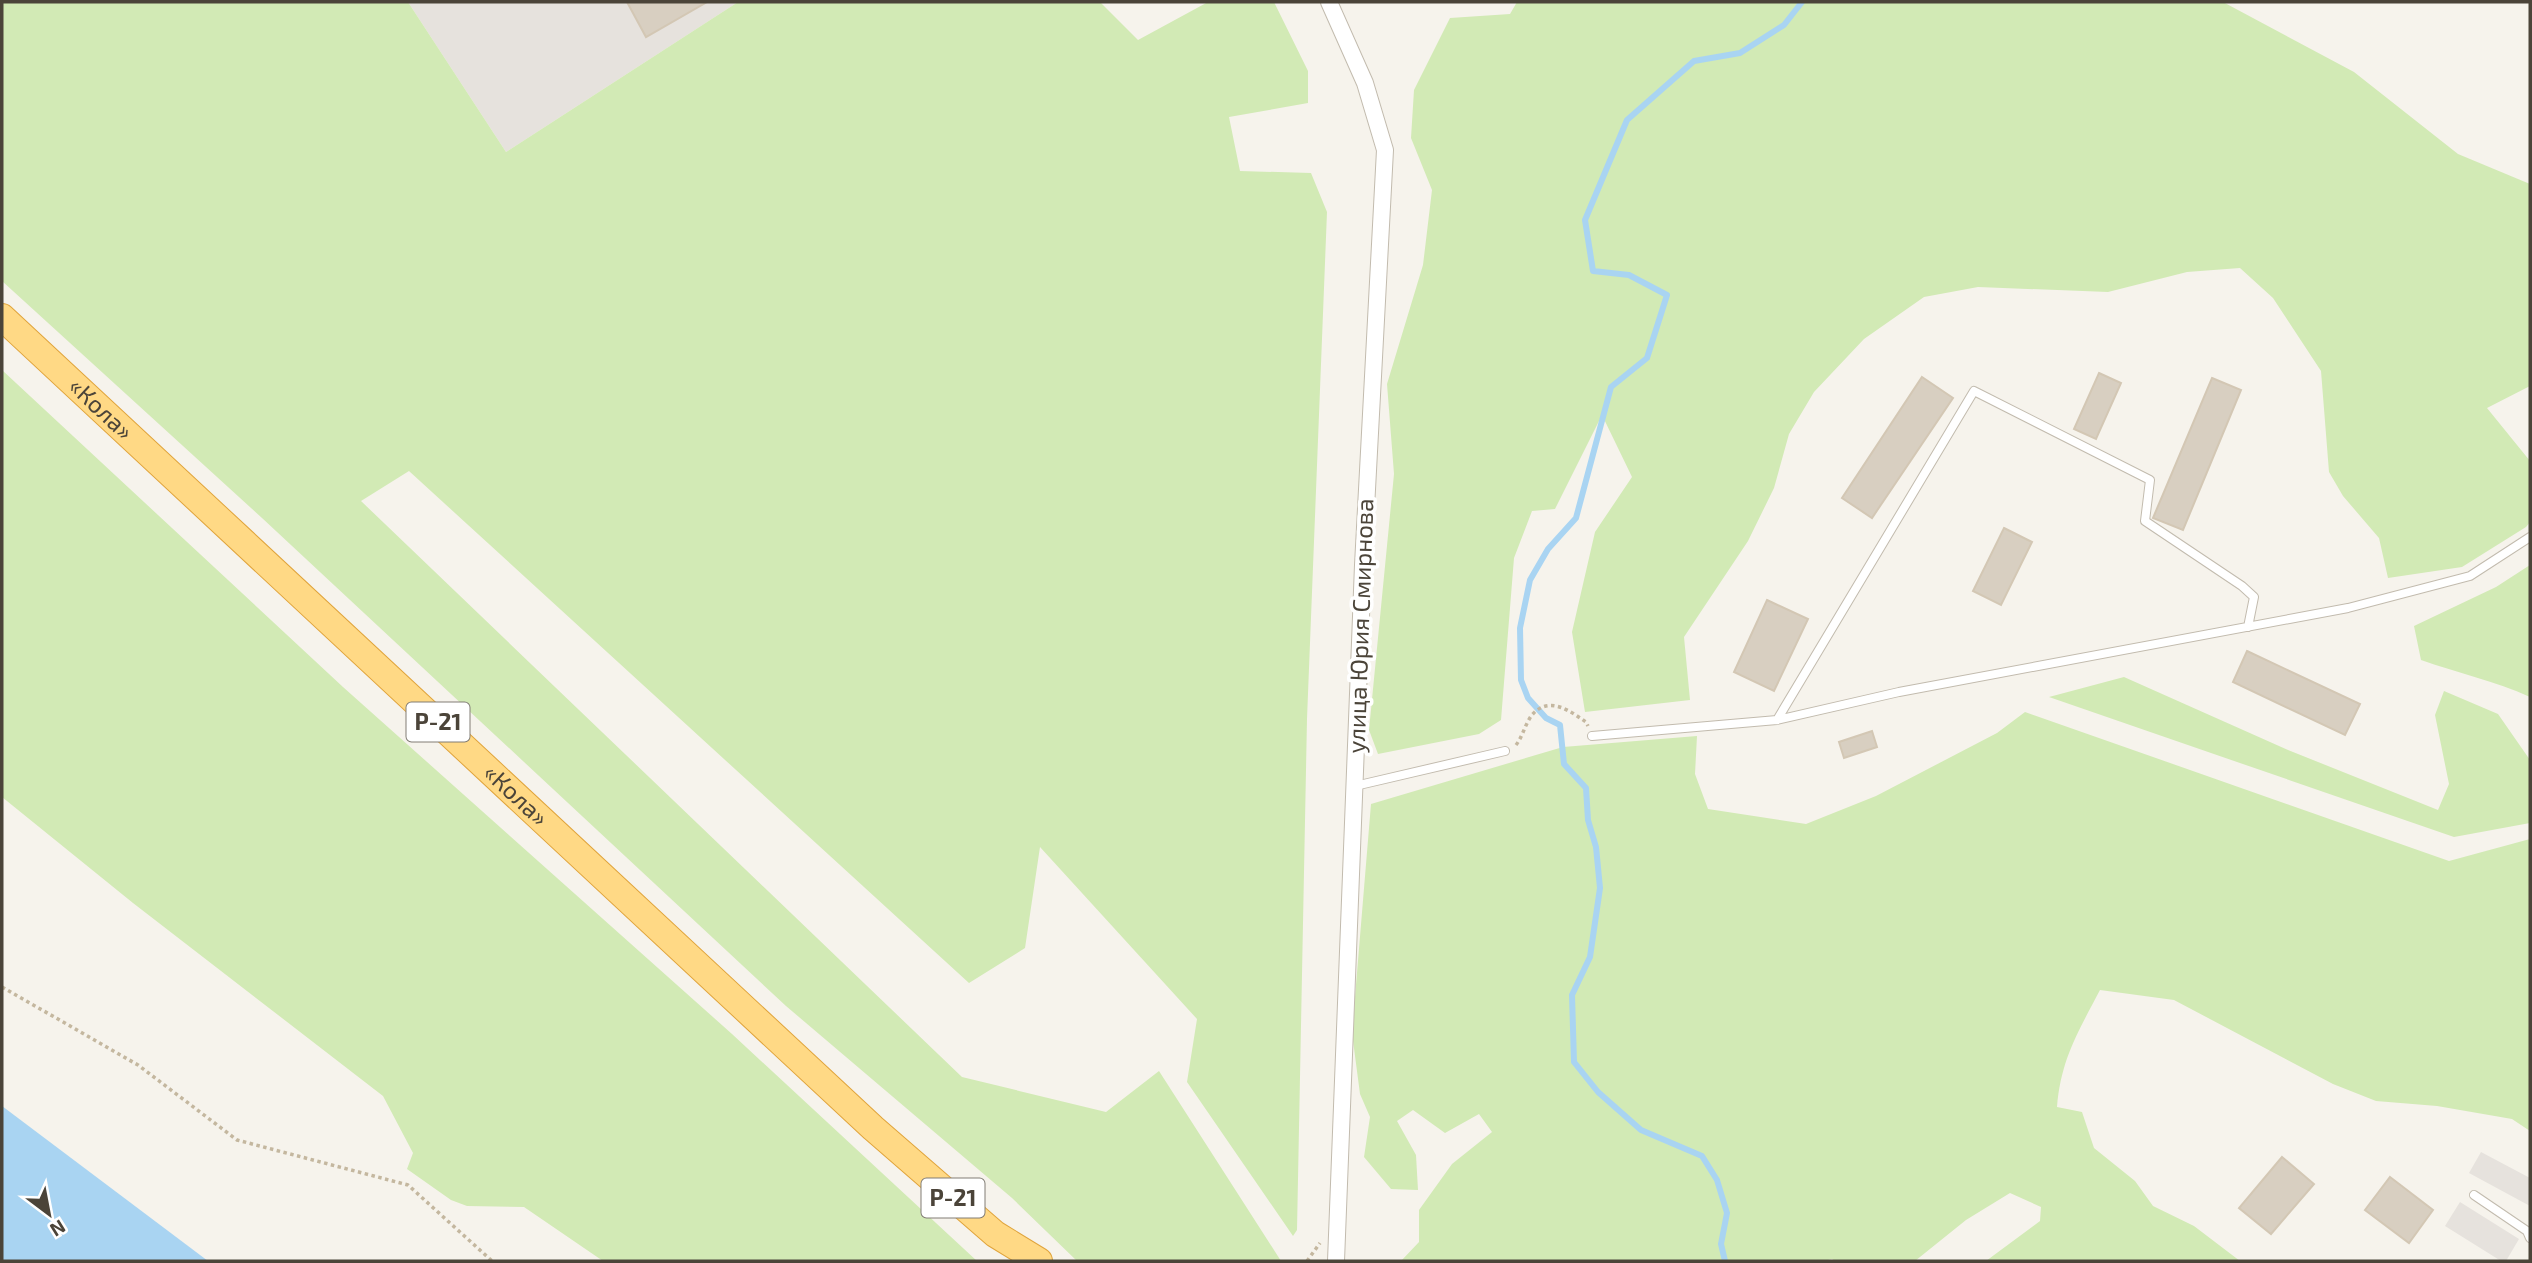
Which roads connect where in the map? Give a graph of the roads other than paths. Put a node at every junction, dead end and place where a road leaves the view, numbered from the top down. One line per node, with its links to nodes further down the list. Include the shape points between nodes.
1 (1329, 2): 8 (street, улица Юрия Смирнова, via 1365,83 1385,150)
2 (2, 317): 11 (highway, «Кола» / Р-21, via 873,1128 995,1234)
3 (2530, 537): 4 (lane, via 2470,576 2348,608)
4 (2248, 627): 5 (lane, via 1899,692); 5 (lane, via 2253,597 2145,521 2150,480 1975,391)
5 (1777, 720): 6 (lane)
6 (1592, 736)
7 (1505, 751): 8 (lane)
8 (1355, 786): 12 (street, улица Юрия Смирнова)
9 (2474, 1195): 10 (lane, via 2527,1231)
10 (2530, 1238)
11 (1039, 1261)
12 (1336, 1261)

